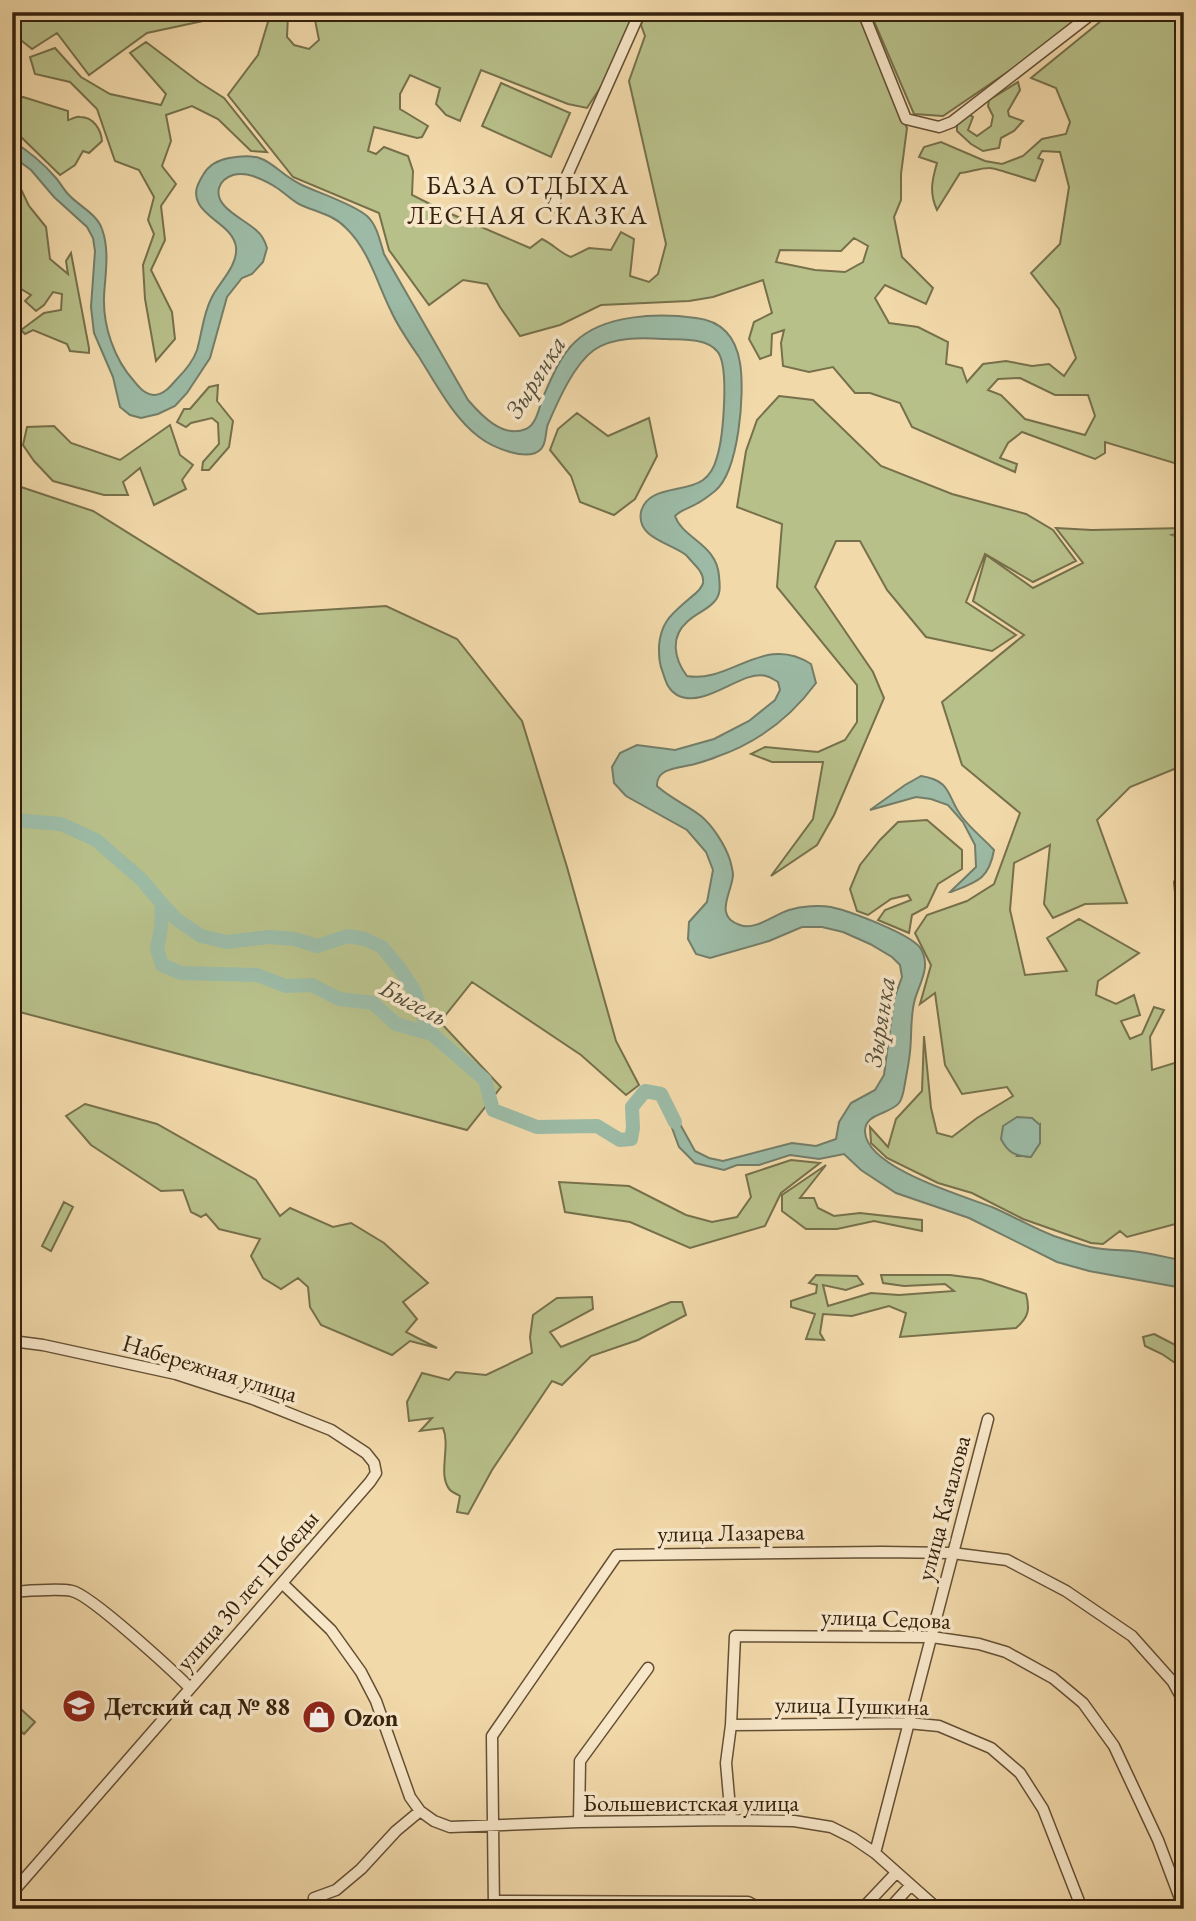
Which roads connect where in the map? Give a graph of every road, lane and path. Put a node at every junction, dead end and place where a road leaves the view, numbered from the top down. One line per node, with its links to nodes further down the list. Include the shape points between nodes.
1 (640, 12): 4 (street)
2 (863, 12): 3 (street, via 906,119 939,127 952,122)
3 (1094, 12)
4 (553, 207)
5 (12, 1341): 7 (street, Набережная улица, via 176,1374 253,1399 331,1430 366,1453)
6 (988, 1419): 8 (street, улица Качалова)
7 (376, 1473): 9 (street, улица 30 лет Победы)
8 (952, 1553): 11 (street, улица Качалова); 14 (street, улица Лазарева, via 1007,1560 1066,1591 1132,1636 1173,1682); 20 (street, улица Лазарева, via 617,1555 492,1736)
9 (282, 1583): 13 (street, улица 30 лет Победы); 17 (street, via 331,1630 361,1672)
10 (12, 1592): 13 (street, via 73,1591 97,1606)
11 (932, 1637): 15 (street, улица Качалова); 16 (street, улица Седова, via 735,1636); 32 (street, улица Седова, via 1006,1652 1053,1678 1083,1703 1114,1746)
12 (648, 1668): 19 (street, via 580,1761)
13 (190, 1688): 24 (street, улица 30 лет Победы)
14 (1184, 1703)
15 (908, 1723): 16 (street, улица Пушкина); 21 (street, улица Качалова); 31 (street, улица Пушкина, via 939,1726 990,1748 1020,1773 1043,1809)
16 (731, 1725): 18 (street, via 726,1763)
17 (419, 1811): 20 (street, Большевистская улица, via 450,1827); 26 (street, via 336,1890 314,1898)
18 (730, 1820): 19 (street, Большевистская улица); 21 (street, Большевистская улица, via 831,1827)
19 (579, 1822): 20 (street, Большевистская улица)
20 (494, 1826): 25 (street, улица Лазарева)
21 (875, 1853): 22 (street, Большевистская улица)
22 (896, 1873): 23 (street, Большевистская улица); 28 (street)
23 (911, 1885): 29 (street); 30 (street, Большевистская улица)
24 (12, 1893)
25 (494, 1905): 27 (street, via 748,1902)
26 (317, 1909)
27 (761, 1909)
28 (862, 1909)
29 (889, 1909)
30 (937, 1909)
31 (1082, 1909)
32 (1184, 1909)

